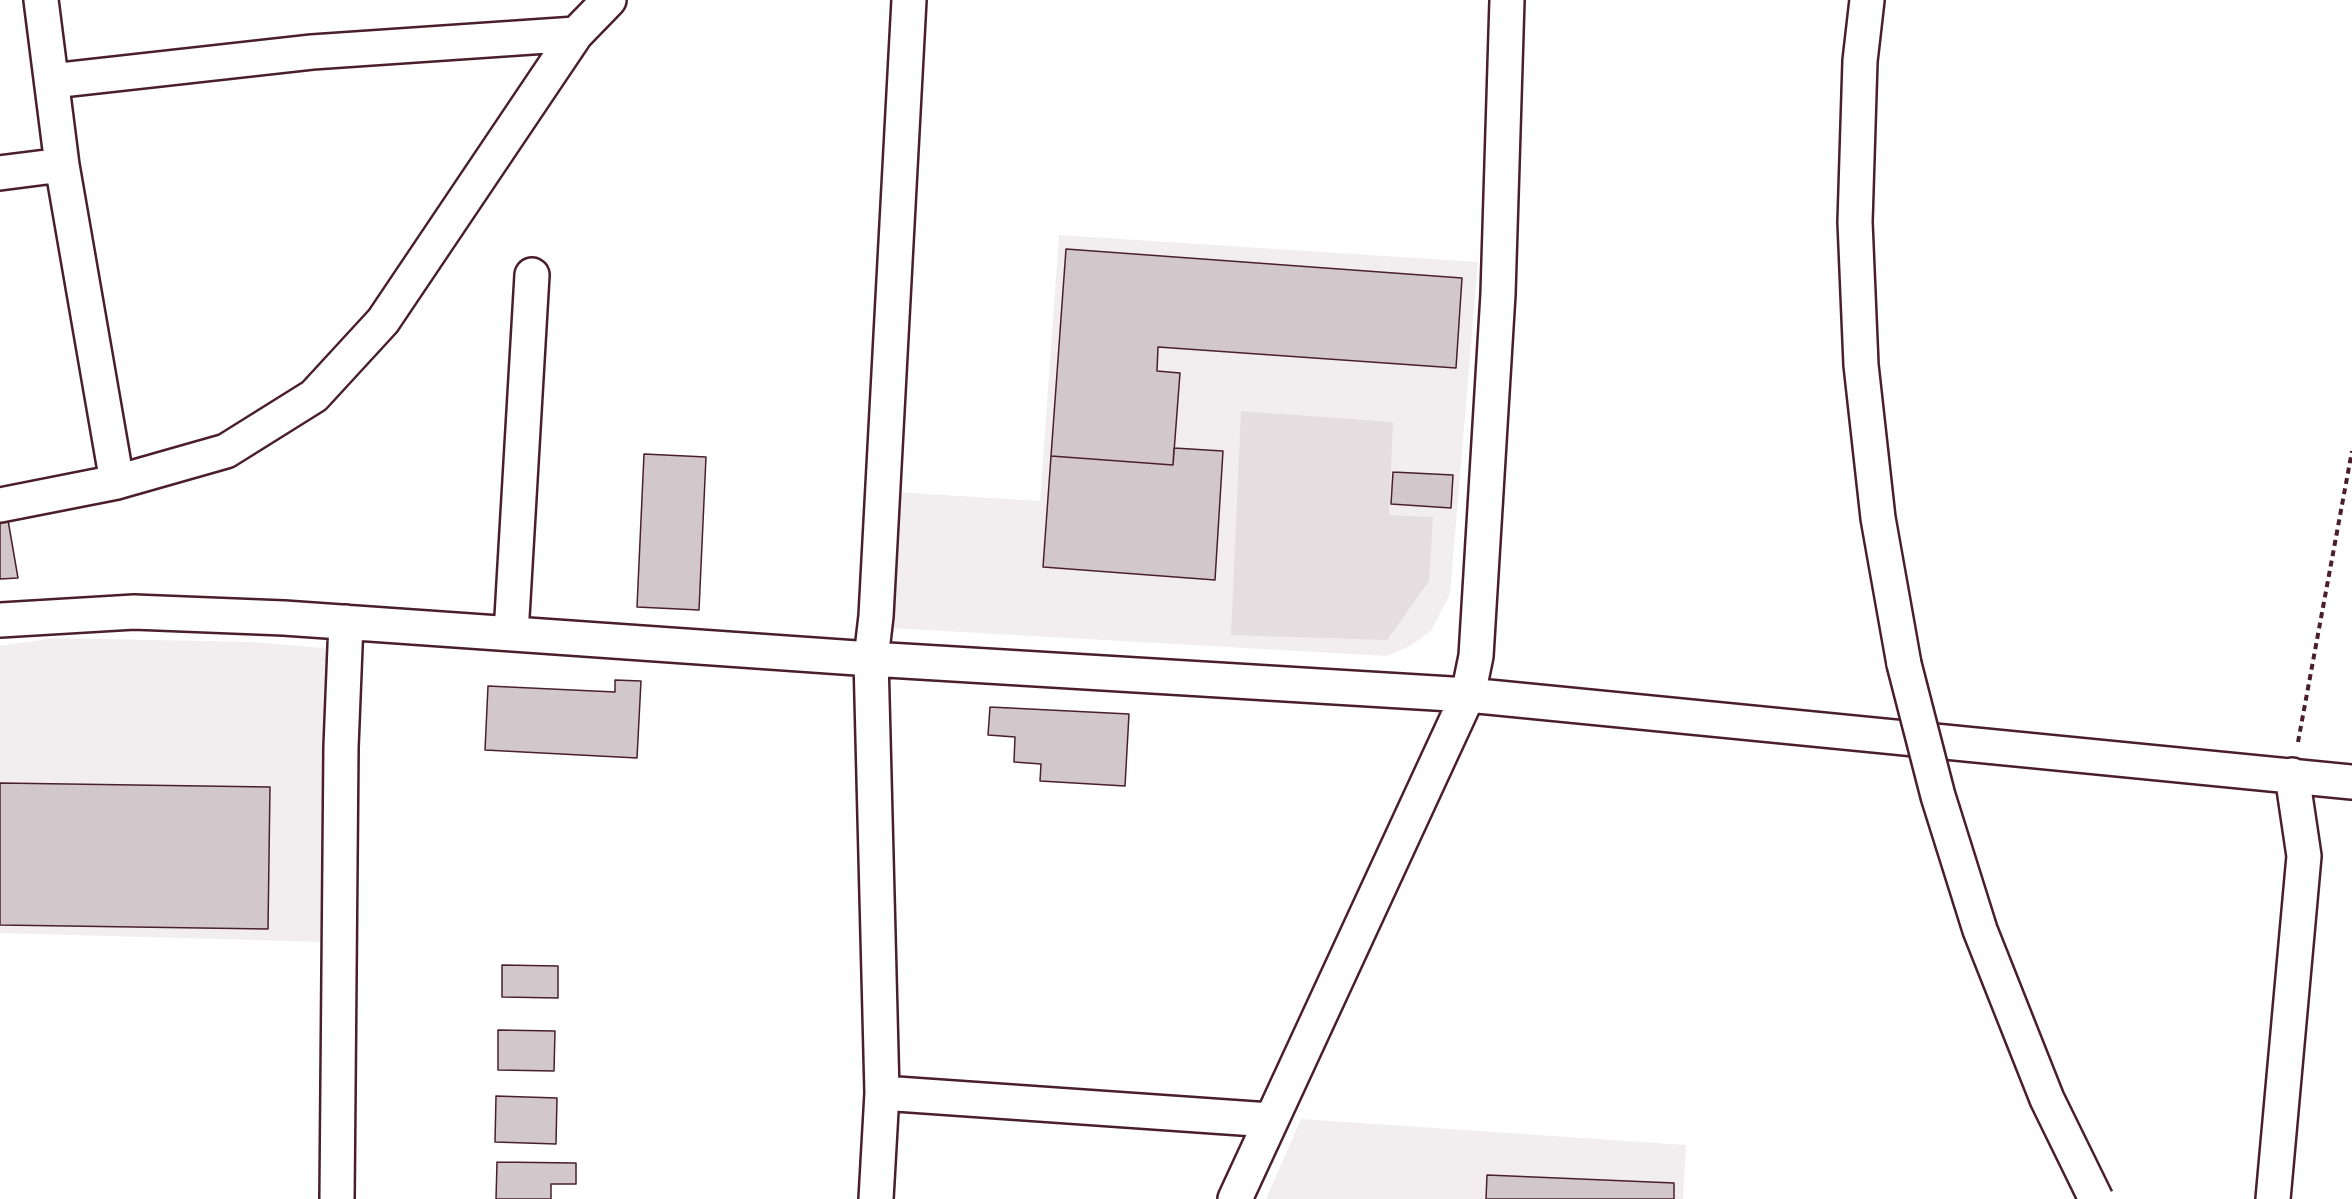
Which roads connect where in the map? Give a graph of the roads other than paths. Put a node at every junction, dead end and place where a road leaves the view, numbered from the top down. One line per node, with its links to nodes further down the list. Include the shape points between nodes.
1 (41, 0): 7 (main road)
2 (609, 0): 6 (main road)
3 (909, 0): 16 (main road)
4 (1507, 0): 17 (main road, via 1497,305 1476,656)
5 (1867, 0): 25 (main road, bridge, via 1860,61 1855,222 1862,365 1878,518 1904,664 1938,796 1980,930 2048,1099)
6 (576, 34): 7 (main road, via 312,52); 11 (main road, via 383,321 314,396 226,451)
7 (52, 81): 8 (main road)
8 (62, 165): 9 (main road); 11 (main road)
9 (0, 173)
10 (532, 274): 15 (main road)
11 (117, 482): 12 (main road)
12 (0, 505)
13 (0, 620): 14 (main road, via 134,612)
14 (345, 622): 15 (main road); 22 (main road)
15 (511, 634): 16 (main road)
16 (871, 659): 17 (main road); 20 (main road)
17 (1468, 695): 18 (main road); 21 (main road)
18 (2306, 777): 19 (main road); 26 (main road, via 2304,856)
19 (2352, 782)
20 (882, 1094): 21 (main road); 23 (main road)
21 (1270, 1120): 24 (main road)
22 (337, 1199)
23 (876, 1199)
24 (1235, 1199)
25 (2096, 1199)
26 (2273, 1199)

